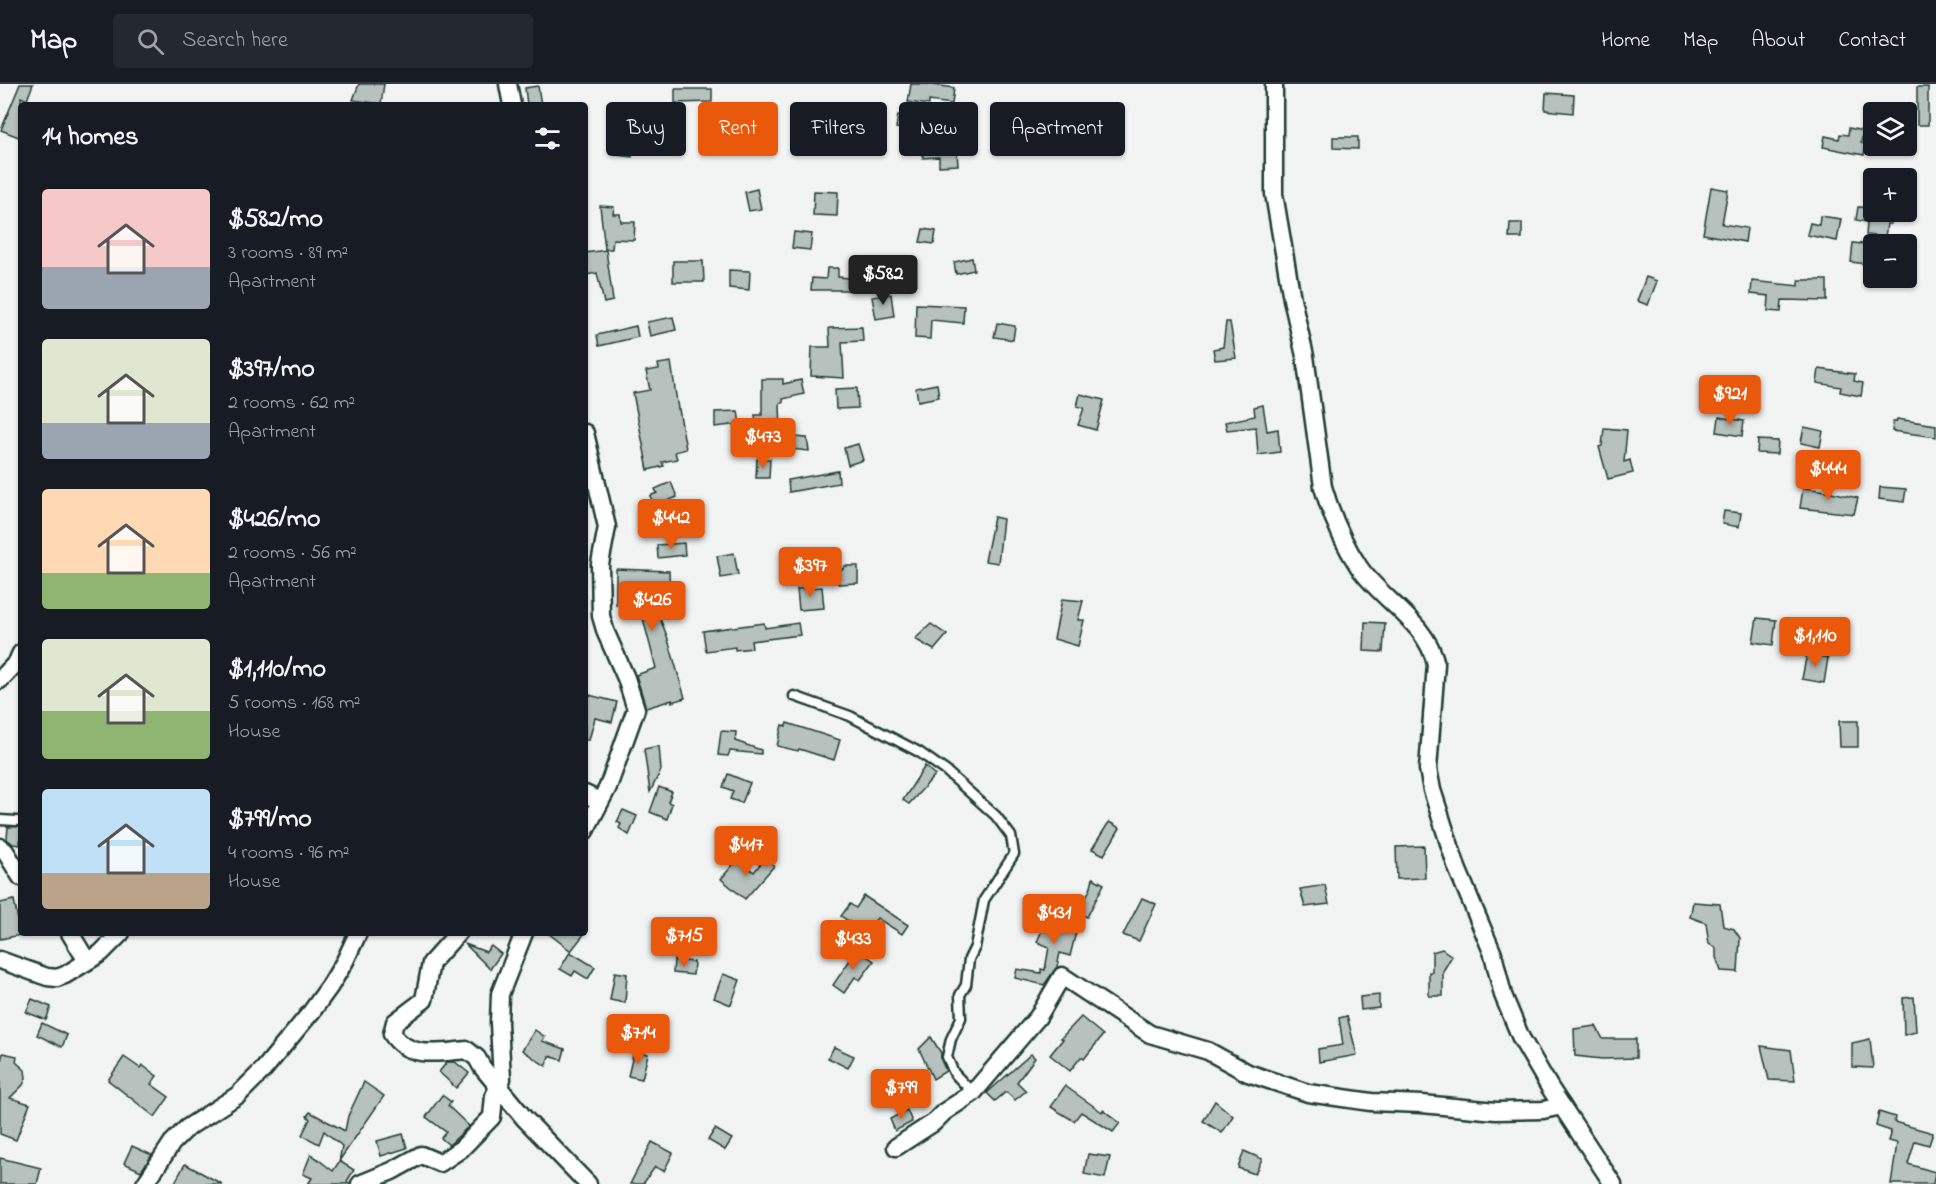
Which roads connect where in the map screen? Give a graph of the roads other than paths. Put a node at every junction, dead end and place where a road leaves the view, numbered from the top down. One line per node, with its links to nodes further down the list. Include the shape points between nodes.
1 (508, 84): 3 (street)
2 (1274, 84): 24 (street, via 1275,194 1326,497 1359,567 1411,620 1434,655 1428,769 1432,790 1457,868 1493,954 1512,1017)
3 (511, 102)
4 (588, 447): 5 (street, via 607,527)
5 (593, 554): 9 (street, via 601,616 636,709 608,787)
6 (18, 660): 7 (street)
7 (0, 680)
8 (795, 696): 23 (lane, via 850,716 919,752 996,816 1011,836 1014,854 984,900 966,985 960,995 961,1018 947,1057 954,1073)
9 (592, 798): 10 (street)
10 (588, 817)
11 (0, 820): 12 (lane)
12 (17, 821)
13 (0, 847): 14 (street)
14 (18, 872)
15 (72, 936): 21 (street)
16 (118, 936): 21 (street)
17 (357, 936): 26 (street, via 330,986 264,1069 238,1095 187,1128)
18 (455, 936): 22 (street, via 431,963 424,1000 395,1022 392,1034 403,1046 418,1052 467,1050)
19 (523, 936): 22 (street, via 500,994)
20 (0, 960): 21 (street, via 52,979)
21 (87, 961)
22 (499, 1088): 27 (street, via 492,1117 461,1149 440,1163 421,1155); 28 (street)
23 (974, 1093): 24 (street, via 1038,1017 1062,976 1150,1034 1208,1051 1248,1073 1308,1093 1496,1111); 25 (street)
24 (1562, 1106): 29 (street)
25 (896, 1147)
26 (145, 1184)
27 (360, 1184)
28 (588, 1184)
29 (1613, 1184)

